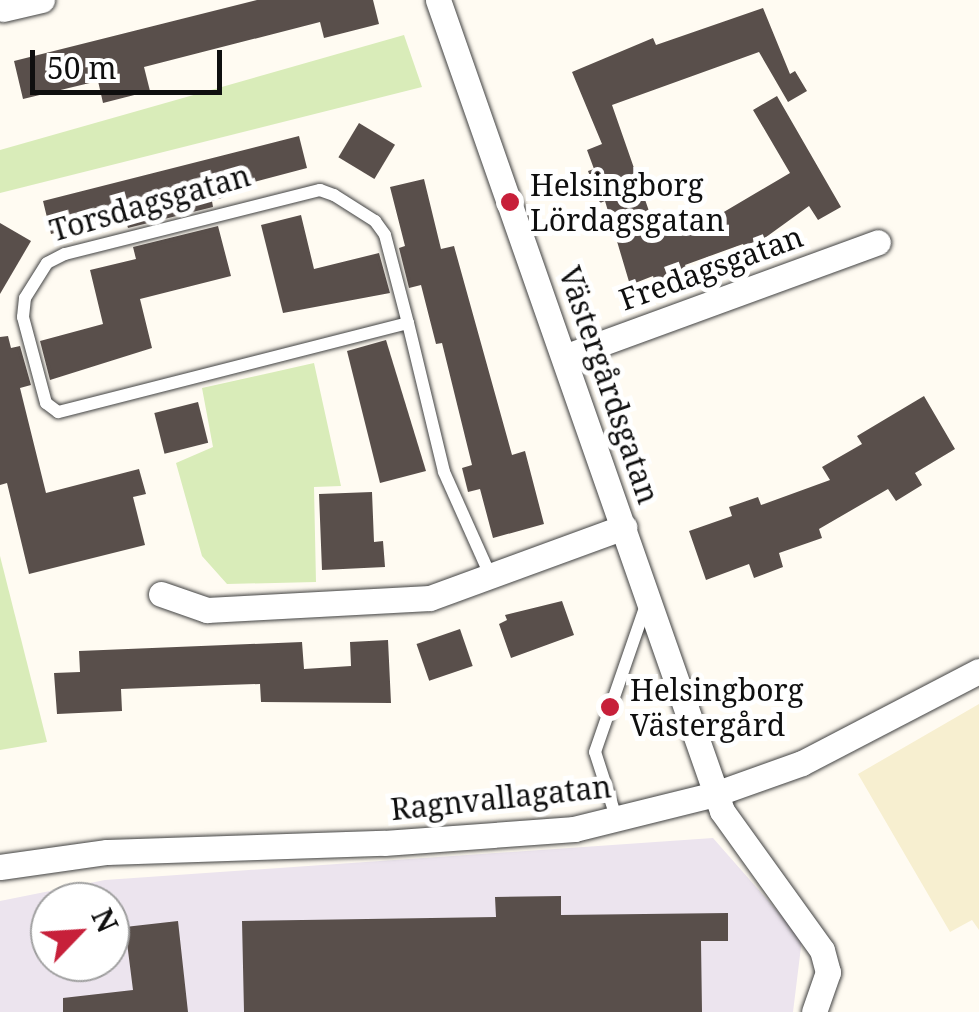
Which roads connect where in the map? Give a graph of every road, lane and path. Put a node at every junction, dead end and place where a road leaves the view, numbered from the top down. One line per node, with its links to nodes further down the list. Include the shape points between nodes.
1 (42, 0): 3 (street)
2 (438, 0): 6 (street, Västergårdsgatan)
3 (1, 8)
4 (878, 242): 6 (street, Fredagsgatan)
5 (408, 323): 5 (lane, Torsdagsgatan, via 385,234 375,220 320,190 65,254 47,263 25,298 23,316 46,403 58,412); 8 (lane, Torsdagsgatan, via 444,472)
6 (567, 356): 7 (street, Västergårdsgatan)
7 (624, 527): 8 (street); 10 (street, Västergårdsgatan)
8 (491, 577): 9 (street, via 430,598 208,610)
9 (161, 594)
10 (648, 596): 12 (street, Västergårdsgatan); 13 (lane, via 595,752)
11 (979, 670): 12 (street, Ragnvallagatan, via 870,732)
12 (715, 794): 13 (street, Ragnvallagatan); 15 (street, Västergårdsgatan, via 730,827 822,950 828,972)
13 (617, 820): 14 (street, Ragnvallagatan, via 505,837 184,847)
14 (0, 867)
15 (814, 1012)

